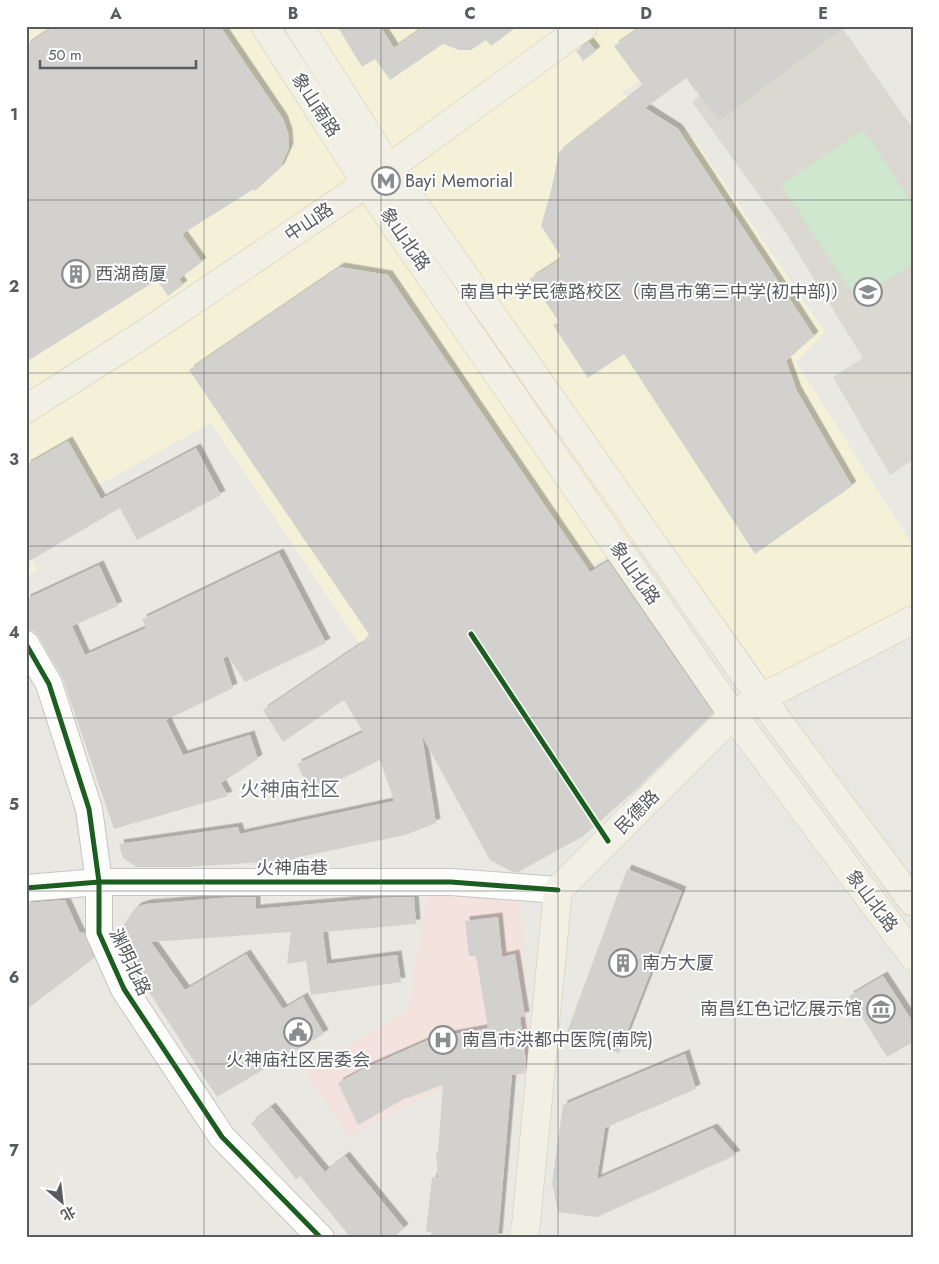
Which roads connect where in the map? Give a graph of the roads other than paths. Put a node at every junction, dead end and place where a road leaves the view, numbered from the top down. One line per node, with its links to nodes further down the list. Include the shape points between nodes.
1 (265, 26): 5 (main road, 象山南路)
2 (299, 26): 4 (main road, 象山南路)
3 (584, 26): 4 (main road, 中山路)
4 (389, 168): 5 (main road, 中山路); 9 (main road, 象山北路)
5 (366, 183): 6 (main road, 中山路, via 141,336); 10 (main road, 象山北路)
6 (26, 409)
7 (913, 620): 9 (main road, 民德路)
8 (26, 644): 11 (street, 渊明北路, via 49,684 89,809)
9 (761, 698): 10 (main road, 民德路); 14 (main road, 象山北路)
10 (733, 715): 13 (main road, 民德路); 15 (main road, 象山北路)
11 (99, 882): 12 (street, 火神庙巷); 13 (street, 火神庙巷, via 450,882); 16 (street, 渊明北路, via 99,933 124,989 222,1137)
12 (26, 888)
13 (558, 890): 17 (main road)
14 (913, 902)
15 (913, 956)
16 (320, 1238)
17 (523, 1238)

